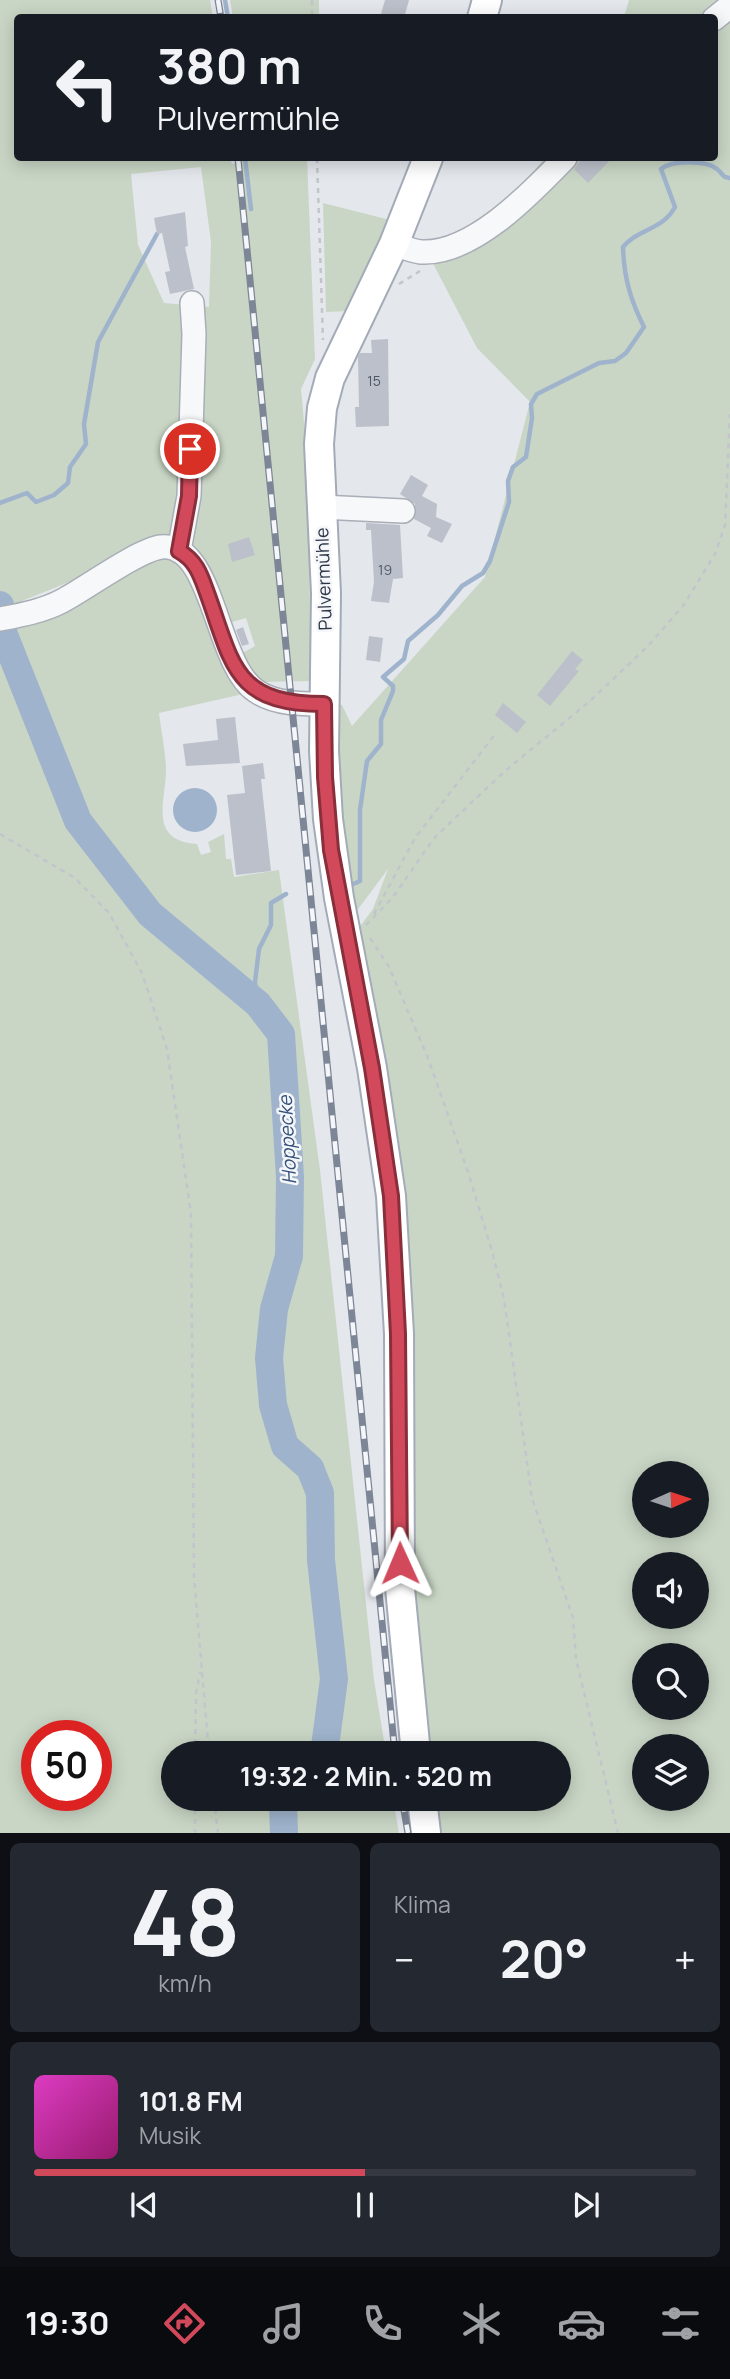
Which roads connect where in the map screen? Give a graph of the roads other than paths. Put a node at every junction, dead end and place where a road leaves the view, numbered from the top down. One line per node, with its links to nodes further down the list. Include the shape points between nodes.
1 (427, 161): 3 (main road, Pulvermühle)
2 (562, 161): 3 (street, via 506,214 465,240 425,252)
3 (394, 244): 5 (main road, Pulvermühle, via 342,348 326,392 320,426)
4 (192, 303): 7 (street, via 189,496)
5 (321, 507): 6 (street); 9 (main road, Pulvermühle, via 326,593)
6 (403, 511)
7 (179, 551): 8 (street, via 152,550 60,602); 9 (street, via 197,566 228,653 247,684 276,700)
8 (8, 617)
9 (324, 704): 10 (main road, Pulvermühle, via 328,819 354,930 391,1196 398,1334 400,1588)
10 (415, 1741)
11 (423, 1811): 12 (main road)
12 (426, 1833)

